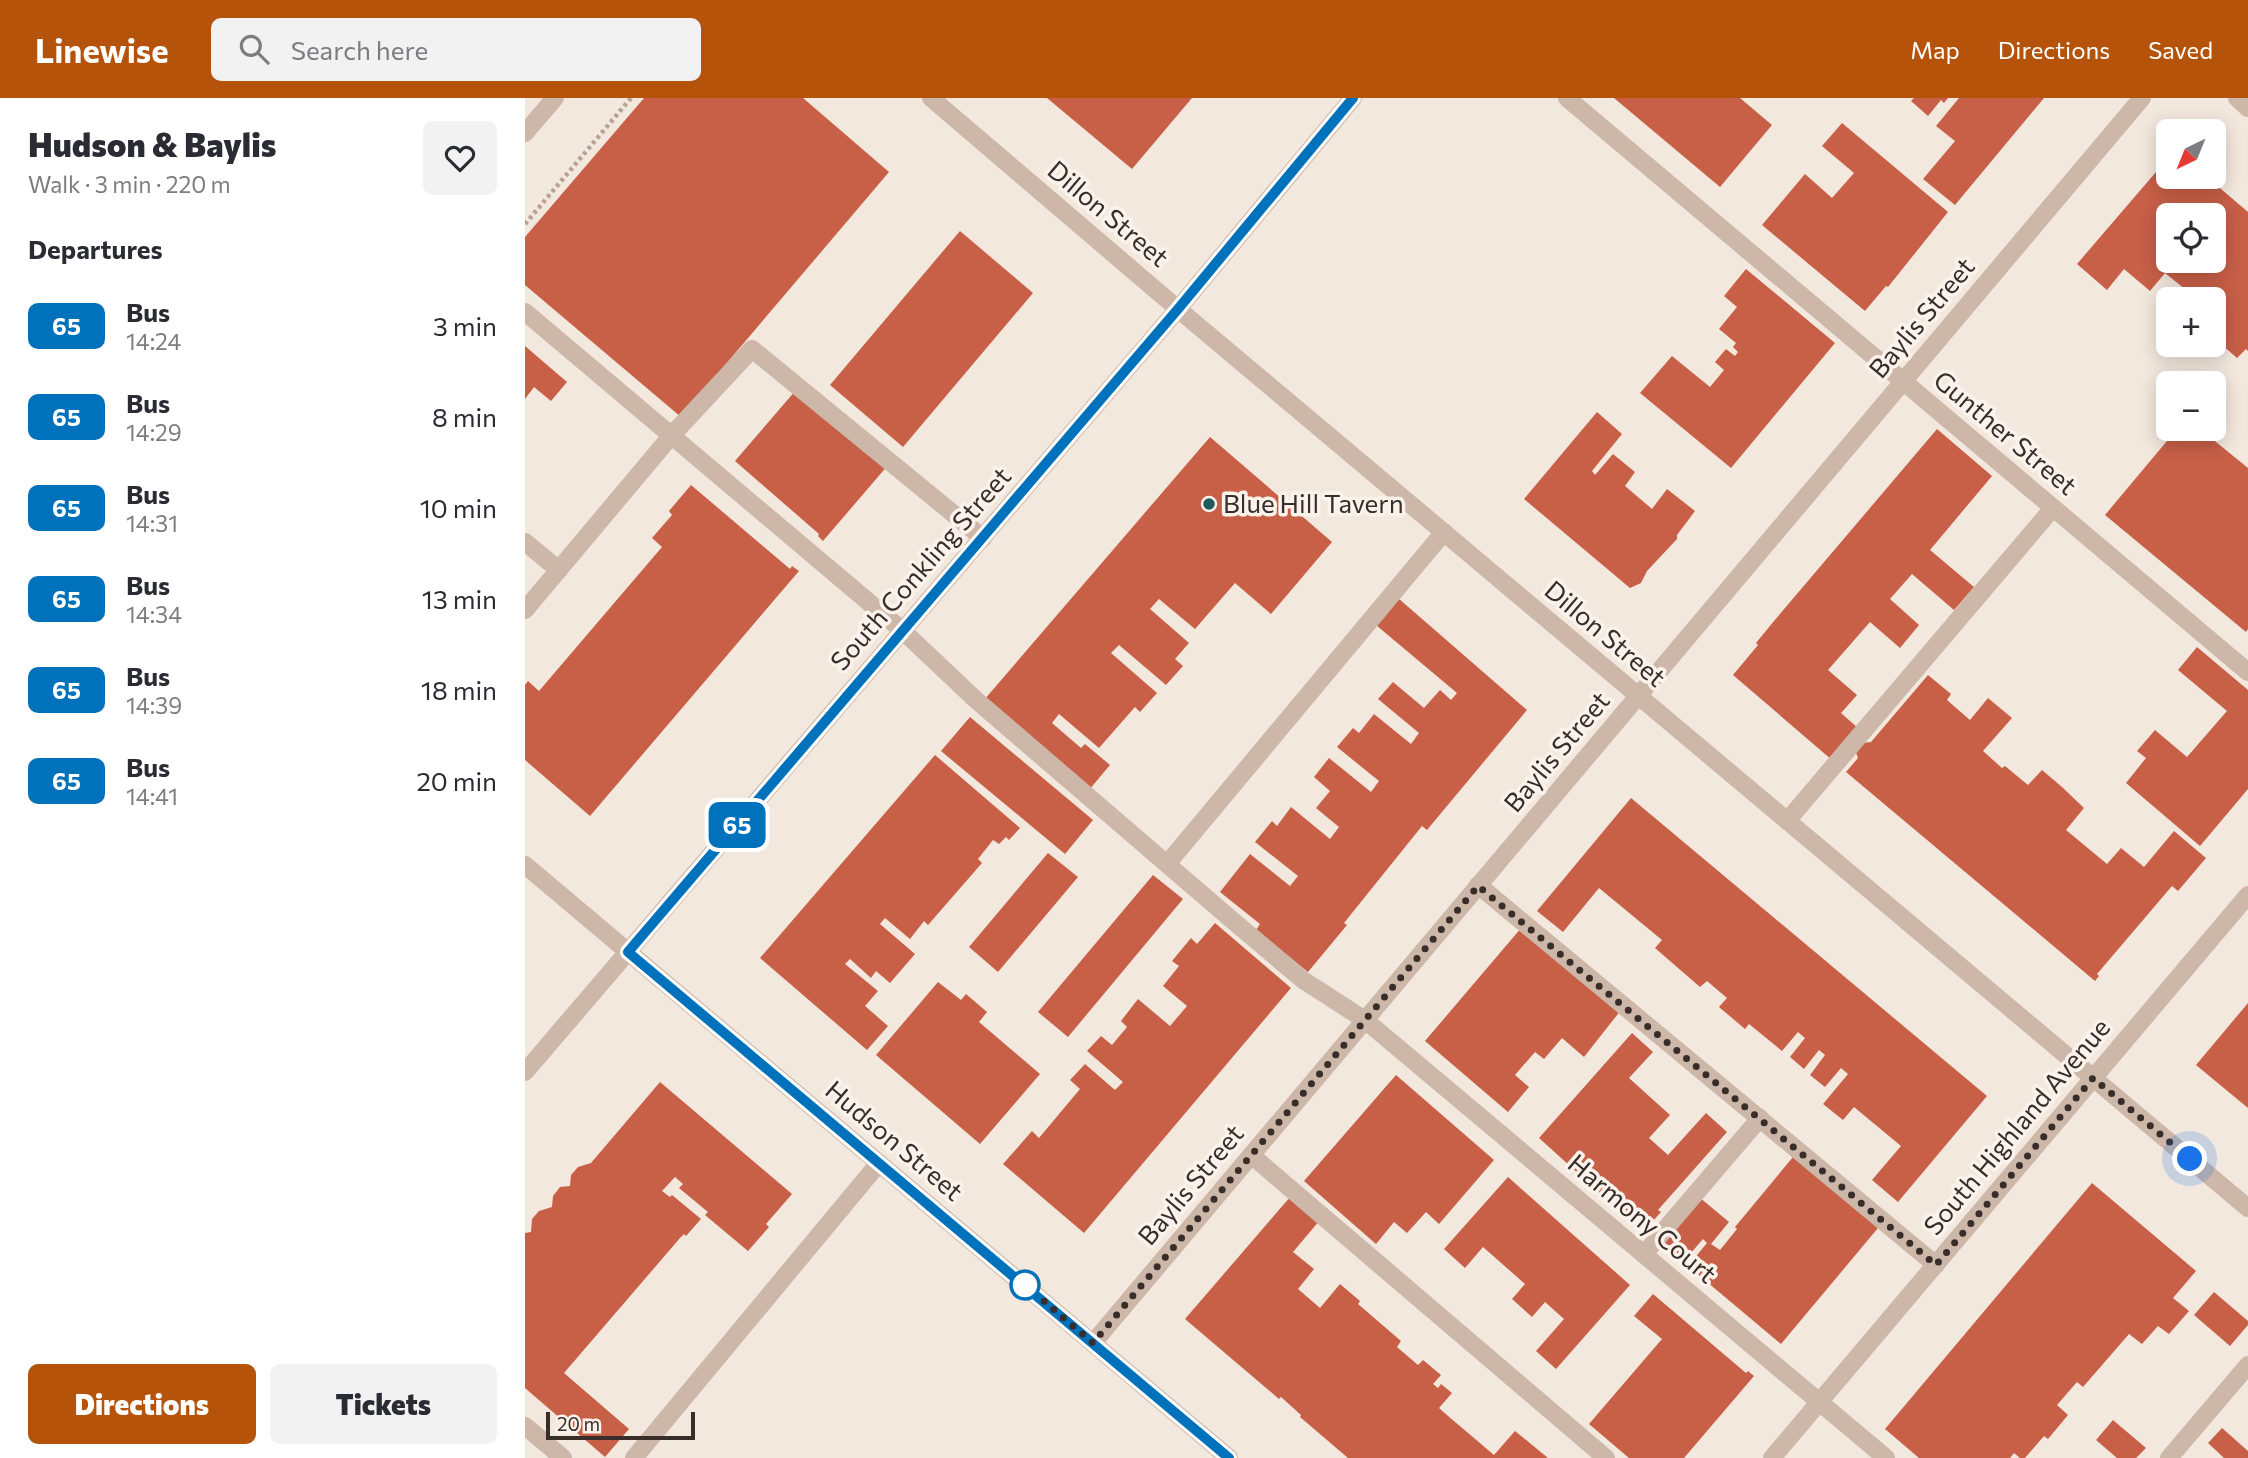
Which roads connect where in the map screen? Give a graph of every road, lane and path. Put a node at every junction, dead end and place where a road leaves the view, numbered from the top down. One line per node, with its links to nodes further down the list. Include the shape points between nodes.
1 (555, 98): 9 (street)
2 (631, 98): 10 (path)
3 (931, 98): 11 (street, Dillon Street)
4 (1353, 98): 11 (street, South Conkling Street)
5 (1567, 98): 13 (street, Gunther Street)
6 (2142, 98): 13 (street, Baylis Street)
7 (2237, 98): 8 (street)
8 (2248, 108)
9 (525, 133)
10 (525, 224)
11 (1178, 309): 16 (street, Dillon Street); 17 (street, South Conkling Street)
12 (525, 312): 14 (street, Harmony Court)
13 (1903, 382): 15 (street, Gunther Street); 23 (street, Baylis Street)
14 (671, 436): 17 (street, via 752,349); 19 (street); 21 (street, Harmony Court)
15 (2053, 509): 22 (street, Gunther Street); 24 (street)
16 (1444, 533): 23 (street, Dillon Street); 25 (street)
17 (983, 538): 21 (street, South Conkling Street)
18 (525, 542): 19 (street)
19 (559, 570): 20 (street)
20 (525, 610)
21 (902, 631): 25 (street, Harmony Court); 29 (street, South Conkling Street)
22 (2248, 673)
23 (1638, 696): 24 (street, Dillon Street); 27 (street, Baylis Street)
24 (1787, 821): 32 (street, Dillon Street)
25 (1167, 864): 30 (street, Harmony Court, via 1303,980)
26 (525, 866): 29 (street, Hudson Street)
27 (1478, 886): 30 (street, Baylis Street); 33 (street)
28 (2248, 895): 32 (street, South Highland Avenue)
29 (628, 952): 31 (street, South Conkling Street); 35 (street, Hudson Street)
30 (1365, 1020): 34 (street, Baylis Street); 37 (street, Harmony Court)
31 (525, 1072)
32 (2093, 1078): 36 (street, Dillon Street); 38 (street, South Highland Avenue)
33 (1759, 1118): 37 (street); 38 (street)
34 (1251, 1156): 39 (street, Baylis Street); 46 (street)
35 (879, 1163): 39 (street, Hudson Street); 44 (street)
36 (2248, 1208)
37 (1644, 1254): 41 (street, Harmony Court)
38 (1936, 1265): 41 (street, South Highland Avenue)
39 (1093, 1343): 45 (street, Hudson Street)
40 (2248, 1365): 49 (street)
41 (1820, 1402): 47 (street, South Highland Avenue); 48 (street, Harmony Court)
42 (525, 1426): 43 (street)
43 (563, 1458)
44 (634, 1458)
45 (1229, 1458)
46 (1606, 1458)
47 (1772, 1458)
48 (1886, 1458)
49 (2169, 1458)

